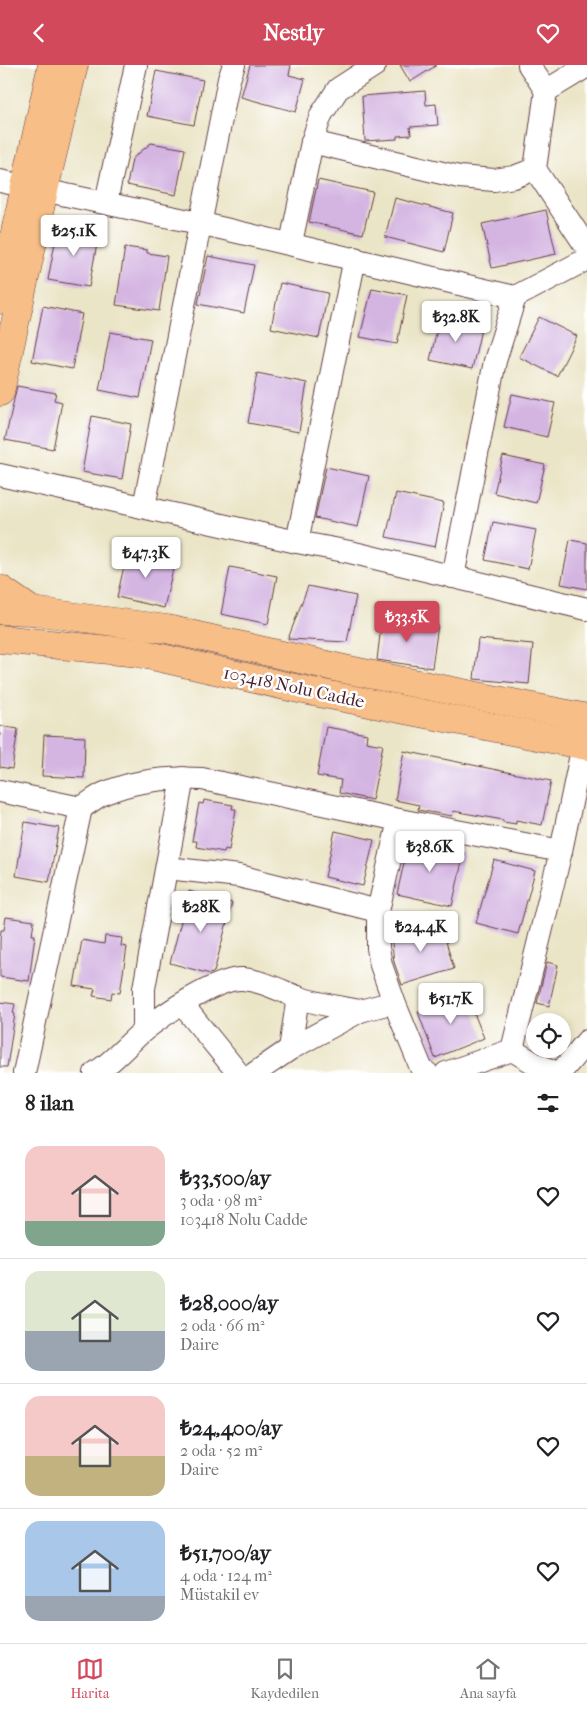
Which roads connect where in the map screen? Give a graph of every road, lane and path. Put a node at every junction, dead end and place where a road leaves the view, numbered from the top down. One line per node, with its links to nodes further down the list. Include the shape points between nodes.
1 (52, 65): 11 (main road)
2 (74, 65): 11 (main road)
3 (136, 65): 12 (street)
4 (234, 65): 13 (street)
5 (375, 65): 9 (street, via 338,89 321,115)
6 (530, 65): 8 (street)
7 (587, 66): 8 (street)
8 (546, 91): 10 (street)
9 (312, 142): 10 (street, via 459,177 500,179); 14 (street)
10 (535, 169): 15 (street)
11 (23, 186): 12 (street); 19 (main road); 20 (main road)
12 (106, 202): 13 (street)
13 (200, 223): 14 (street); 22 (street)
14 (290, 243): 16 (street)
15 (587, 248)
16 (355, 258): 18 (street); 23 (street)
17 (587, 259): 18 (street)
18 (515, 297): 24 (street, via 495,361)
19 (0, 300)
20 (0, 392)
21 (0, 475): 22 (street)
22 (144, 507): 23 (street)
23 (298, 542): 24 (street)
24 (452, 577): 26 (street)
25 (0, 589): 28 (main road)
26 (587, 609)
27 (0, 611): 28 (main road)
28 (32, 611): 30 (main road, via 167,629)
29 (0, 639): 31 (main road, 103418 Nolu Cadde, via 138,653 308,691)
30 (587, 718)
31 (585, 745): 36 (street)
32 (183, 777): 34 (street, via 133,783 104,793); 35 (street); 37 (street)
33 (0, 791): 34 (street)
34 (81, 808): 47 (street)
35 (399, 820): 36 (street); 38 (street)
36 (561, 851): 46 (street)
37 (167, 868): 38 (street, via 239,876); 43 (street, via 144,988)
38 (378, 911): 40 (street, via 378,948)
39 (298, 997): 41 (street, via 262,982 241,979 217,985); 42 (street); 45 (street)
40 (394, 1002): 42 (street); 51 (street, via 422,1070)
41 (182, 1004): 43 (street); 49 (street)
42 (360, 1011): 45 (street)
43 (144, 1030): 48 (street)
44 (587, 1041): 53 (street)
45 (290, 1049): 50 (street)
46 (512, 1050): 52 (street); 53 (street)
47 (24, 1073)
48 (95, 1073)
49 (238, 1073)
50 (256, 1073)
51 (427, 1073)
52 (446, 1073)
53 (558, 1073)

